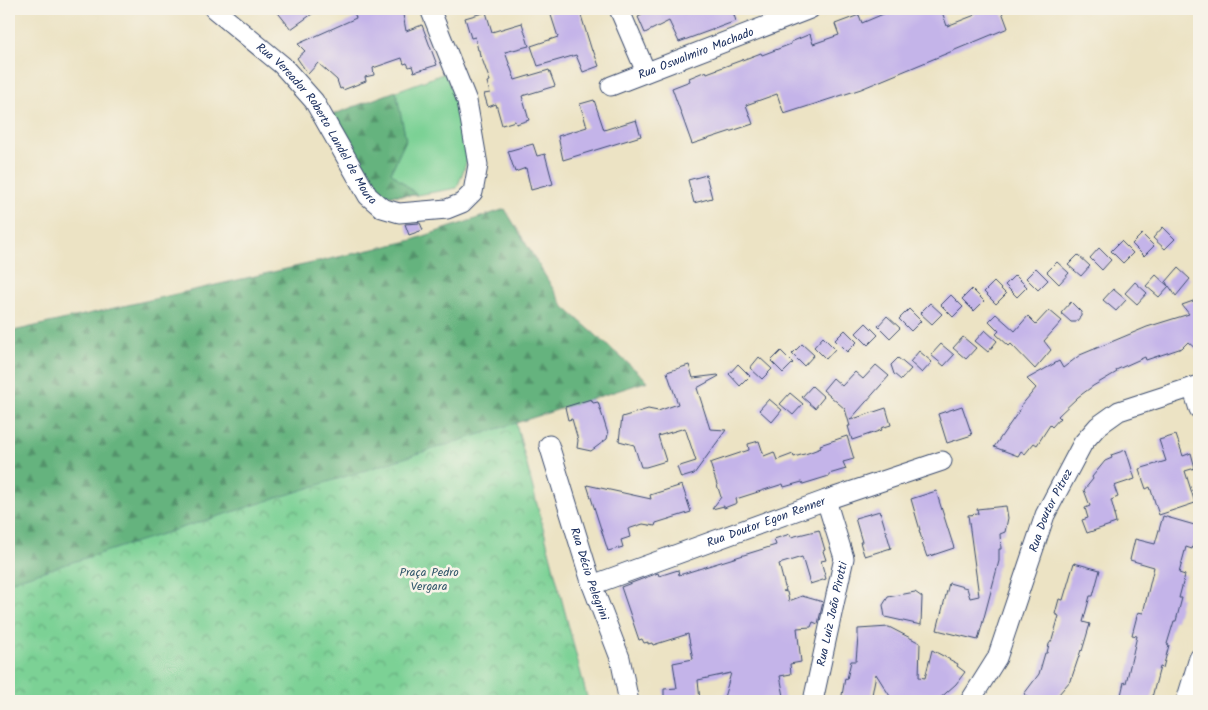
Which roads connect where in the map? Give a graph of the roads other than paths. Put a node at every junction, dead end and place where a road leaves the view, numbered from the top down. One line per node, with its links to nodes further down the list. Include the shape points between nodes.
1 (214, 9): 2 (street, Rua Vereador Roberto Landel de Moura, via 282,65 314,101 368,196 382,208 399,213 447,209 462,203 473,192 478,166 467,101)
2 (430, 9)
3 (619, 9): 5 (street)
4 (810, 9): 5 (street, Rua Oswalmiro Machado)
5 (646, 72): 6 (street, Rua Oswalmiro Machado)
6 (611, 86)
7 (1196, 386): 8 (street); 16 (street, Rua Doutor Pitrez, via 1119,412 1098,426 1083,443 1045,515 997,658)
8 (1199, 409)
9 (549, 445): 12 (street, Rua Décio Pelegrini)
10 (942, 461): 11 (street, Rua Doutor Egon Renner)
11 (826, 500): 12 (street, Rua Doutor Egon Renner); 15 (street, Rua Luiz João Pirotti, via 844,558)
12 (592, 585): 14 (street, Rua Décio Pelegrini, via 620,658)
13 (1199, 658): 17 (street)
14 (628, 701)
15 (813, 701)
16 (970, 701)
17 (1186, 701)

